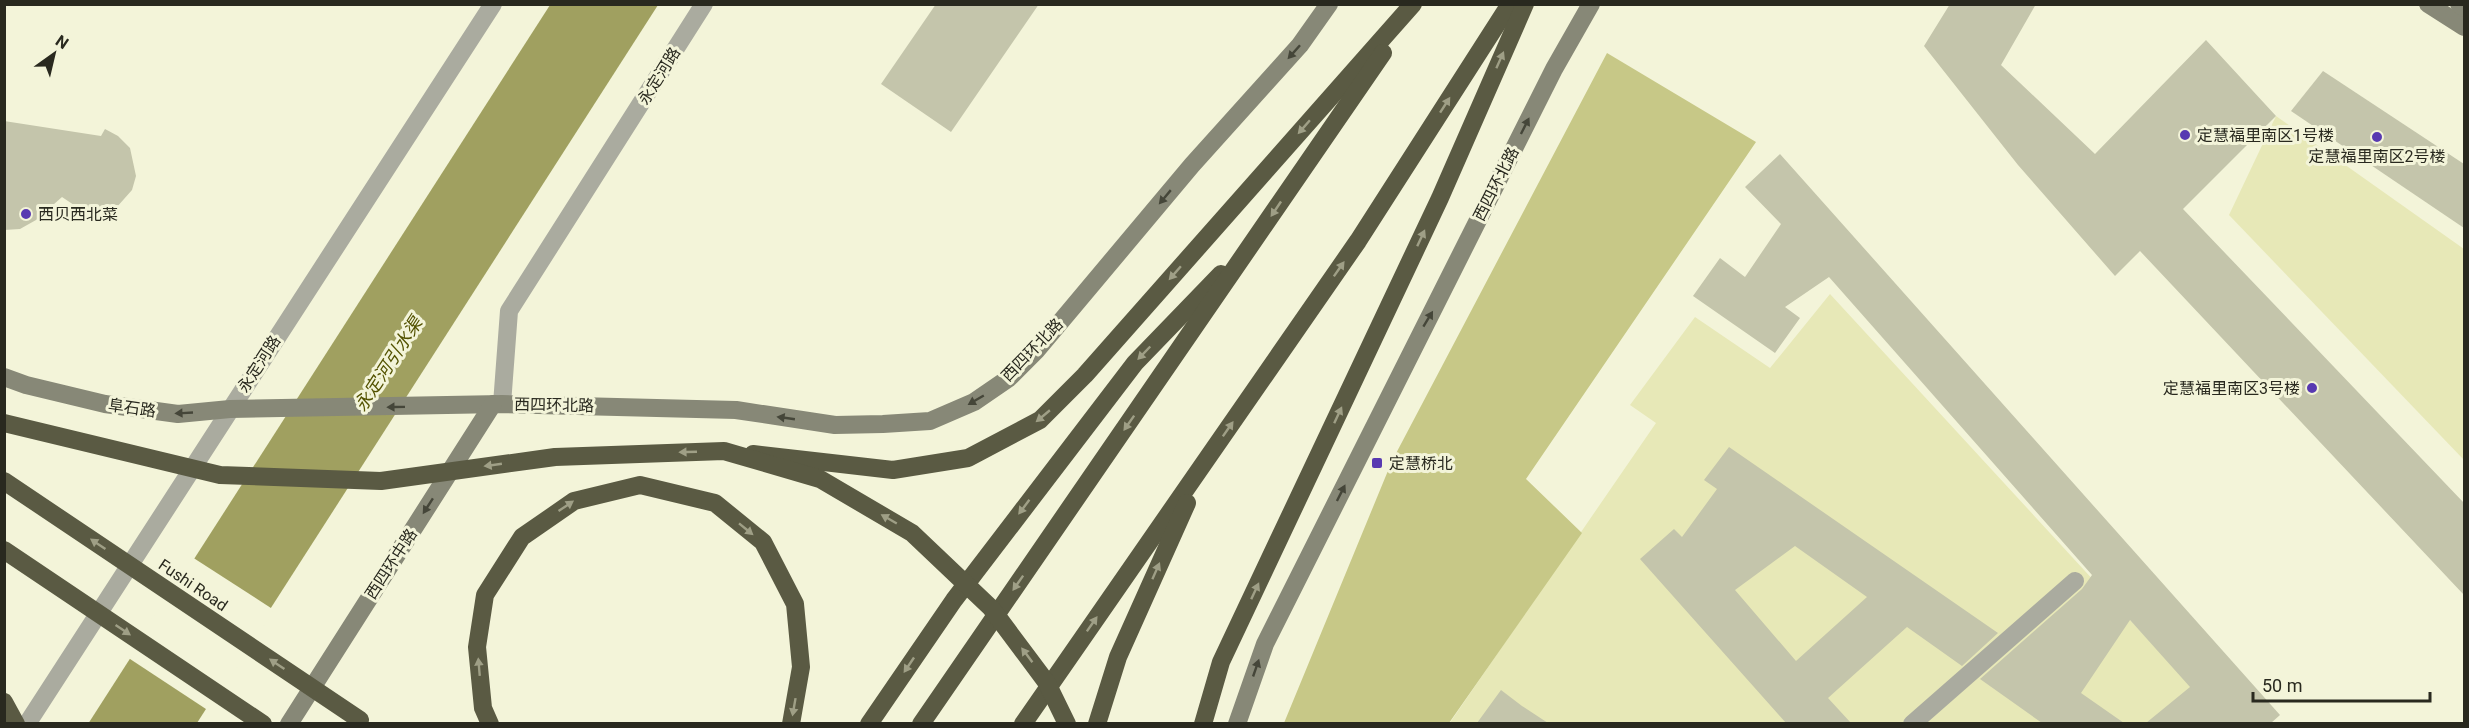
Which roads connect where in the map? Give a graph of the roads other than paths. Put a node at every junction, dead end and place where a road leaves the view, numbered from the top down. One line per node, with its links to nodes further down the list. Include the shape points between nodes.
1 (493, 4): 15 (street, 永定河路)
2 (704, 4): 14 (street, 永定河路, via 509,311)
3 (1329, 4): 14 (street, 西四环北路, one-way to 14, via 1300,45 1191,165 1036,351 1009,378 974,402 930,421 835,424 736,410)
4 (1414, 4): 12 (highway, one-way to 12); 18 (highway, one-way to 18, bridge, via 1085,375 1040,420 968,458 893,470)
5 (1509, 4): 19 (highway, one-way to 5, via 1358,241)
6 (1525, 4): 36 (highway, one-way to 6, via 1221,662 1440,198)
7 (1591, 4): 37 (street, 西四环北路, one-way to 7, via 1265,644 1554,69)
8 (2428, 4): 11 (street)
9 (2459, 4): 10 (street)
10 (2464, 8)
11 (2464, 27)
12 (1258, 236): 31 (highway, one-way to 31, via 1135,363 954,600); 32 (highway, one-way to 32)
13 (4, 377): 15 (street, 阜石路, one-way to 13, via 178,414 105,404)
14 (498, 404): 16 (street, 西四环北路, one-way to 16); 28 (street, 西四环中路, one-way to 28)
15 (230, 409): 16 (street, 阜石路); 26 (street, 永定河路)
16 (263, 409)
17 (4, 423): 18 (highway, one-way to 17, bridge, via 555,457 381,481 220,476)
18 (724, 451): 34 (highway, one-way to 18, bridge, via 1047,682 991,608 912,533 820,479)
19 (1204, 463): 33 (highway, one-way to 19); 35 (highway, one-way to 19, via 1118,657)
20 (4, 482): 24 (highway, Fushi Road, one-way to 20, bridge)
21 (4, 550): 27 (highway, one-way to 27, bridge)
22 (2075, 581): 38 (street)
23 (4, 702): 25 (highway)
24 (363, 722)
25 (16, 723)
26 (27, 723)
27 (263, 723)
28 (289, 723)
29 (490, 723): 30 (highway, one-way to 30, via 483,708 477,647 485,595 522,537 574,501 640,485 715,503 763,542 795,604 801,667)
30 (791, 723)
31 (869, 723)
32 (921, 723)
33 (1023, 723)
34 (1067, 723)
35 (1097, 723)
36 (1203, 723)
37 (1237, 723)
38 (1912, 723)

